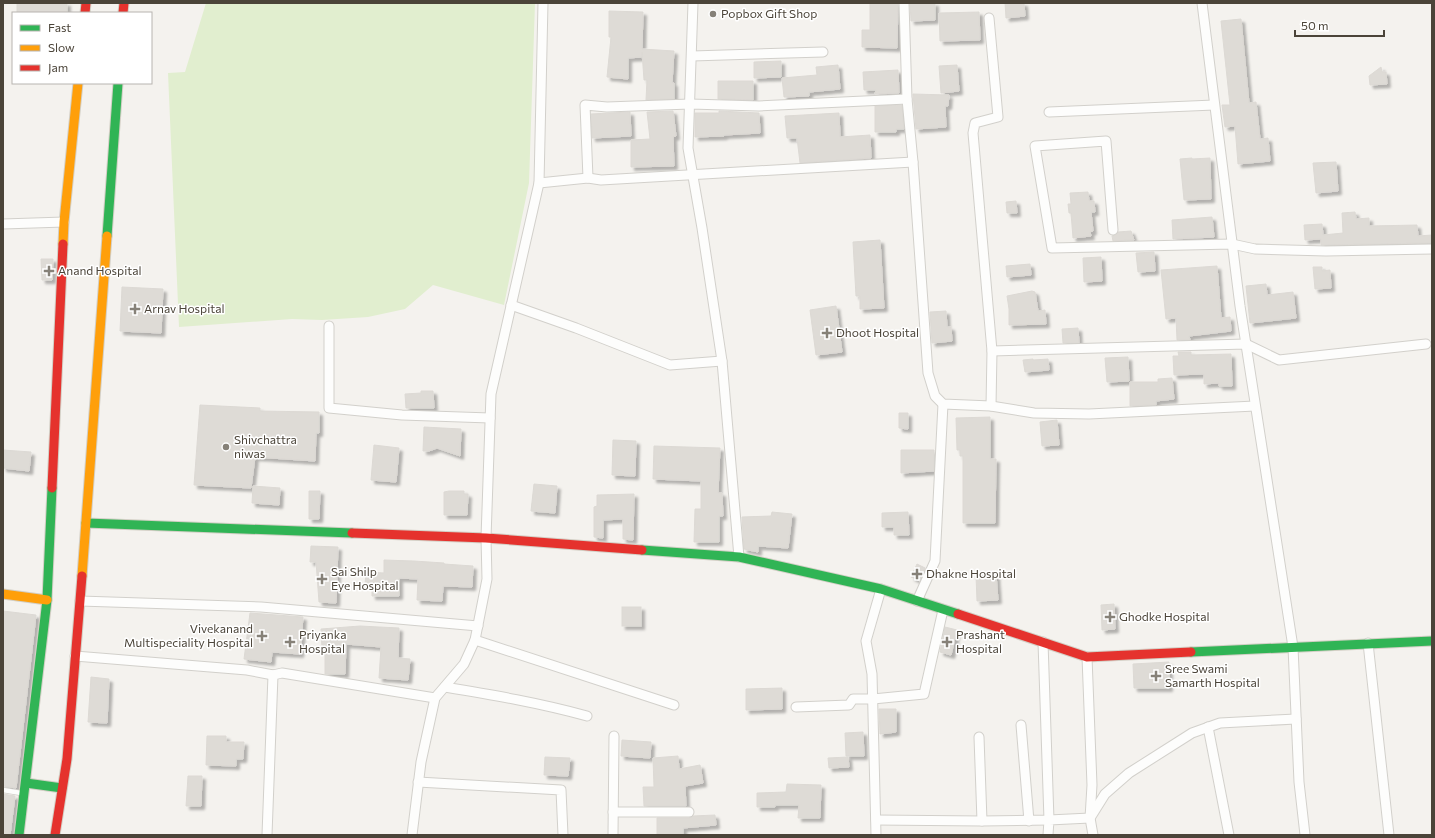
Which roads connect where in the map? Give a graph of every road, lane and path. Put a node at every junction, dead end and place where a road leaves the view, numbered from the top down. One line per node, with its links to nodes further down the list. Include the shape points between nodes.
1 (543, 3): 17 (street)
2 (694, 3): 7 (street)
3 (904, 3): 10 (street)
4 (1202, 3): 12 (street)
5 (989, 18): 27 (street, via 998,117 975,123 973,133)
6 (822, 52): 7 (street)
7 (692, 56): 11 (street)
8 (78, 84): 18 (main road)
9 (118, 84): 33 (main road)
10 (907, 98): 11 (street, via 759,106); 14 (street)
11 (690, 104): 15 (street, via 688,148); 16 (street, via 607,107 585,104)
12 (1214, 105): 13 (street); 21 (street)
13 (1049, 112)
14 (913, 162): 15 (street); 29 (street, via 928,373 935,396)
15 (693, 174): 16 (street, via 601,180); 28 (street)
16 (588, 178): 17 (street)
17 (539, 183): 23 (street)
18 (64, 222): 19 (street); 38 (main road)
19 (3, 224)
20 (1112, 230): 21 (street, via 1106,141 1034,146 1052,248)
21 (1232, 244): 22 (street, via 1255,249 1326,251); 25 (street)
22 (1432, 249)
23 (511, 305): 28 (street, via 670,365); 32 (street, via 491,394)
24 (329, 326): 32 (street, via 329,408 402,415)
25 (1246, 344): 26 (street, via 1279,360); 27 (street); 31 (street)
26 (1426, 344)
27 (992, 350): 30 (street)
28 (722, 360): 35 (street)
29 (943, 404): 30 (street); 40 (street, via 935,561)
30 (991, 406): 31 (street, via 1034,413 1089,414)
31 (1255, 406): 47 (street)
32 (490, 418): 34 (street)
33 (86, 523): 34 (main road); 39 (main road)
34 (486, 538): 35 (main road); 42 (street, via 487,579)
35 (739, 557): 36 (main road)
36 (881, 590): 40 (main road); 53 (street, via 866,640 872,674)
37 (3, 594): 38 (main road)
38 (47, 600): 63 (main road)
39 (80, 600): 42 (street, via 261,607); 48 (main road)
40 (917, 601): 41 (main road)
41 (943, 610): 45 (main road); 53 (street, via 924,694)
42 (478, 626): 43 (street)
43 (475, 640): 51 (street, via 464,664); 54 (street)
44 (1432, 640): 46 (main road)
45 (1043, 642): 49 (main road); 72 (street)
46 (1368, 644): 47 (main road); 85 (street)
47 (1293, 647): 49 (main road); 57 (street)
48 (76, 656): 50 (street); 64 (main road)
49 (1087, 657): 69 (street, via 1092,785)
50 (273, 674): 52 (street, via 282,673); 76 (street)
51 (445, 687): 52 (street); 56 (street, via 509,697)
52 (435, 698): 62 (street)
53 (873, 700): 55 (street, via 853,699 849,705); 70 (street)
54 (674, 705)
55 (796, 707)
56 (587, 716)
57 (1296, 719): 59 (street, via 1220,723); 84 (street)
58 (1021, 725): 71 (street)
59 (1208, 727): 69 (street, via 1192,733 1129,773 1105,794); 83 (street)
60 (614, 736): 67 (street)
61 (979, 737): 73 (street)
62 (418, 782): 77 (street); 78 (street, via 561,790)
63 (26, 783): 64 (main road); 66 (main road)
64 (62, 788): 75 (main road)
65 (3, 790): 66 (lane)
66 (24, 793): 74 (main road)
67 (613, 812): 68 (street); 79 (street)
68 (689, 812)
69 (1090, 818): 72 (street); 82 (street)
70 (876, 820): 73 (street); 80 (street)
71 (1029, 820): 72 (street); 73 (street)
72 (1049, 820): 81 (street)
73 (982, 821)
74 (19, 835)
75 (55, 835)
76 (267, 835)
77 (412, 835)
78 (563, 835)
79 (613, 835)
80 (876, 835)
81 (1048, 835)
82 (1092, 835)
83 (1229, 835)
84 (1305, 835)
85 (1389, 835)

